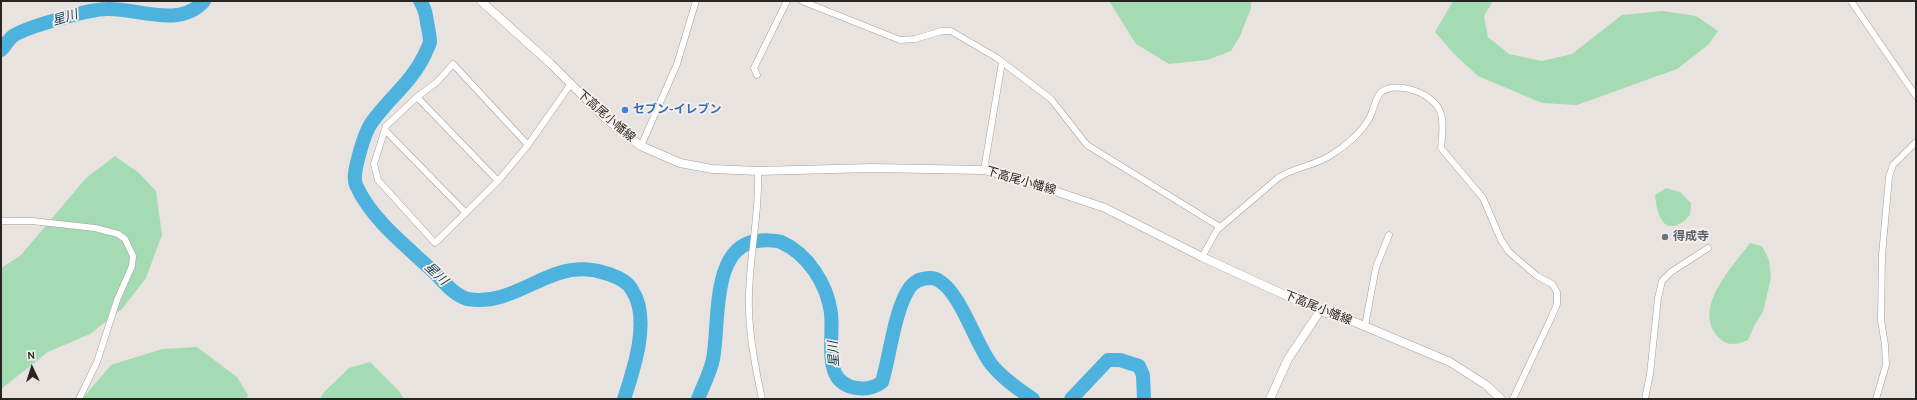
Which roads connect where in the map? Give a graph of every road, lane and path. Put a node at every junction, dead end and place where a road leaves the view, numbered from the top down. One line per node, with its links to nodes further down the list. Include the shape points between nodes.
1 (481, 1): 8 (main road, 下高尾小幡線, via 551,64)
2 (696, 1): 14 (street, via 677,64)
3 (787, 1): 7 (street, via 754,68)
4 (802, 1): 6 (street, via 900,40 951,31)
5 (1851, 1): 9 (street)
6 (1002, 62): 15 (street); 20 (street, via 1051,98 1087,145)
7 (757, 75)
8 (570, 85): 13 (street); 14 (main road, 下高尾小幡線, via 605,118)
9 (1916, 96)
10 (417, 97): 11 (street, via 386,126); 13 (street, via 437,82 453,64); 17 (street)
11 (385, 130): 18 (street); 18 (street, via 374,164 378,180 435,243)
12 (1916, 142): 32 (street, via 1893,165 1889,177 1882,255 1881,320 1886,345 1886,365)
13 (528, 145): 17 (street)
14 (641, 146): 16 (main road, 下高尾小幡線, via 680,163 712,169)
15 (984, 170): 16 (main road, 下高尾小幡線, via 872,168); 23 (main road, 下高尾小幡線, via 1105,208)
16 (758, 171): 27 (street, via 759,196 752,251 749,310 753,356)
17 (498, 181): 18 (street)
18 (466, 213)
19 (1, 221): 26 (street, via 32,221 101,229 118,234 125,240 133,256 132,266 117,300 97,362)
20 (1220, 227): 23 (street); 30 (street, via 1286,173 1318,162 1348,143 1366,124 1378,96 1385,89 1413,90 1425,95 1441,114 1441,148 1483,198 1501,240 1509,252 1537,276 1552,284 1557,292 1557,304)
21 (1389, 235): 25 (street, via 1376,267)
22 (1708, 248): 31 (street, via 1695,254 1662,281)
23 (1202, 257): 24 (main road, 下高尾小幡線)
24 (1320, 311): 25 (main road, 下高尾小幡線); 28 (main road, via 1288,359)
25 (1365, 326): 29 (main road, 下高尾小幡線, via 1450,362 1486,385)
26 (79, 399)
27 (762, 399)
28 (1270, 399)
29 (1501, 399)
30 (1514, 399)
31 (1645, 399)
32 (1876, 399)

